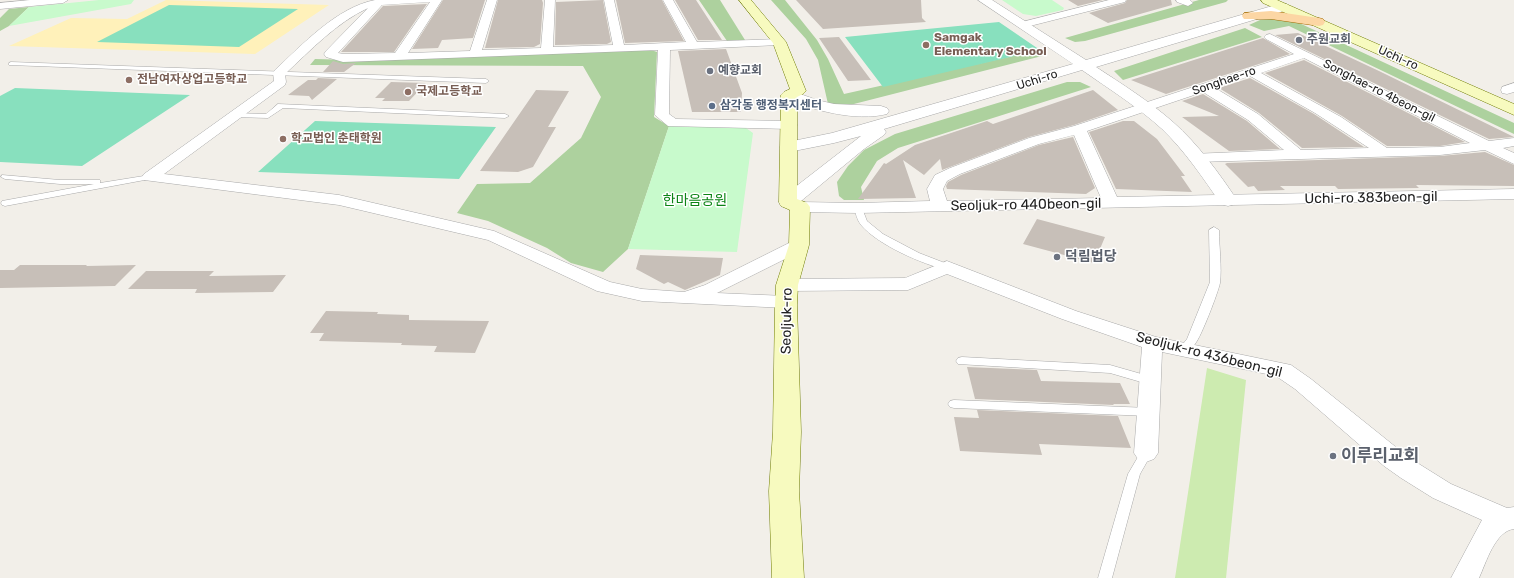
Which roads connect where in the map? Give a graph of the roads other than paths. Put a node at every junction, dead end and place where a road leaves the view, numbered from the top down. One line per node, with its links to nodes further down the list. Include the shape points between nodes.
1 (63, 0): 12 (street)
2 (427, 0): 13 (street)
3 (437, 0): 29 (street)
4 (492, 0): 27 (street)
5 (550, 0): 26 (street)
6 (609, 0): 25 (street)
7 (668, 0): 23 (street)
8 (744, 0): 22 (main road, Seoljuk-ro)
9 (984, 0): 20 (street)
10 (1120, 0): 17 (street)
11 (1268, 0): 16 (main road, Uchi-ro); 30 (street, Uchi-ro)
12 (52, 1): 15 (street)
13 (380, 1): 29 (street, via 330,54 343,58); 33 (street, via 347,15)
14 (1066, 4): 17 (street)
15 (0, 6)
16 (1283, 6): 18 (street, Uchi-ro); 19 (main road, Uchi-ro)
17 (1078, 11): 20 (street)
18 (1248, 16): 19 (main road); 30 (street, Uchi-ro)
19 (1319, 22): 39 (main road, Uchi-ro)
20 (1022, 25): 30 (street)
21 (1270, 37): 28 (street, Songhae-ro 4beon-gil)
22 (779, 42): 23 (street); 37 (main road, Seoljuk-ro, via 798,91)
23 (693, 45): 24 (street)
24 (664, 46): 25 (street); 44 (street, via 662,115 673,123)
25 (619, 48): 26 (street)
26 (547, 51): 27 (street)
27 (475, 54): 29 (street)
28 (1305, 54): 32 (street, Songhae-ro); 46 (street, Songhae-ro 4beon-gil)
29 (399, 57)
30 (1078, 60): 36 (street, Uchi-ro); 38 (street); 40 (street, Uchi-ro, via 999,92)
31 (11, 64): 33 (lane)
32 (1251, 72): 35 (street, Songhae-ro); 47 (street, via 1322,110)
33 (279, 73): 34 (lane); 41 (street, via 280,82)
34 (486, 81)
35 (1205, 88): 38 (street, Songhae-ro); 48 (street, via 1253,117)
36 (944, 93)
37 (789, 95): 40 (street, via 837,110); 44 (main road, Seoljuk-ro)
38 (1143, 106): 43 (street, Seoljuk-ro 440beon-gil); 49 (street, via 1168,126)
39 (1514, 110)
40 (892, 112): 44 (street, Uchi-ro); 44 (street, Uchi-ro, via 834,138); 60 (street, via 878,132 858,145)
41 (234, 115): 42 (lane, via 268,116 281,106); 51 (street)
42 (505, 116)
43 (1079, 129): 59 (street, Seoljuk-ro 440beon-gil); 61 (street, Seoljuk-ro 440beon-gil, via 1034,141 941,178 935,189)
44 (796, 133): 60 (main road, Seoljuk-ro)
45 (1514, 142): 46 (street)
46 (1487, 146): 47 (street); 50 (street, Songhae-ro 4beon-gil)
47 (1385, 153): 48 (street)
48 (1298, 155): 49 (street)
49 (1197, 157): 57 (street)
50 (1514, 159)
51 (150, 177): 54 (lane); 67 (street, via 339,200 494,236 604,287 642,295)
52 (5, 178): 53 (lane)
53 (60, 182): 54 (lane); 56 (lane)
54 (115, 183): 56 (lane)
55 (1514, 194): 57 (street, Uchi-ro 383beon-gil)
56 (47, 197): 58 (lane)
57 (1228, 200): 59 (street, Seoljuk-ro 440beon-gil)
58 (5, 203)
59 (1111, 203): 61 (street, Seoljuk-ro 440beon-gil)
60 (794, 204): 62 (street, Seoljuk-ro 440beon-gil); 64 (main road, Seoljuk-ro)
61 (940, 206): 62 (street, Seoljuk-ro 440beon-gil)
62 (858, 208): 65 (lane, via 863,222 874,232 929,261)
63 (1214, 230): 69 (lane, via 1215,282 1192,341)
64 (799, 245): 66 (main road, Seoljuk-ro); 67 (street, via 712,289)
65 (947, 267): 66 (street, via 908,284); 68 (street, Seoljuk-ro 436beon-gil, via 1069,315)
66 (787, 293): 67 (street); 76 (main road, Seoljuk-ro, via 787,432 784,491)
67 (680, 298)
68 (1153, 343): 69 (street, Seoljuk-ro 436beon-gil); 71 (street)
69 (1184, 349): 75 (street, Seoljuk-ro 436beon-gil, via 1283,370 1304,384 1410,471 1442,491)
70 (962, 361): 71 (lane, via 1110,369)
71 (1148, 380): 73 (street)
72 (954, 404): 73 (lane)
73 (1149, 412): 74 (street)
74 (1146, 453): 77 (lane, via 1134,474)
75 (1509, 519): 78 (street, via 1489,529)
76 (788, 578)
77 (1105, 578)
78 (1465, 578)

